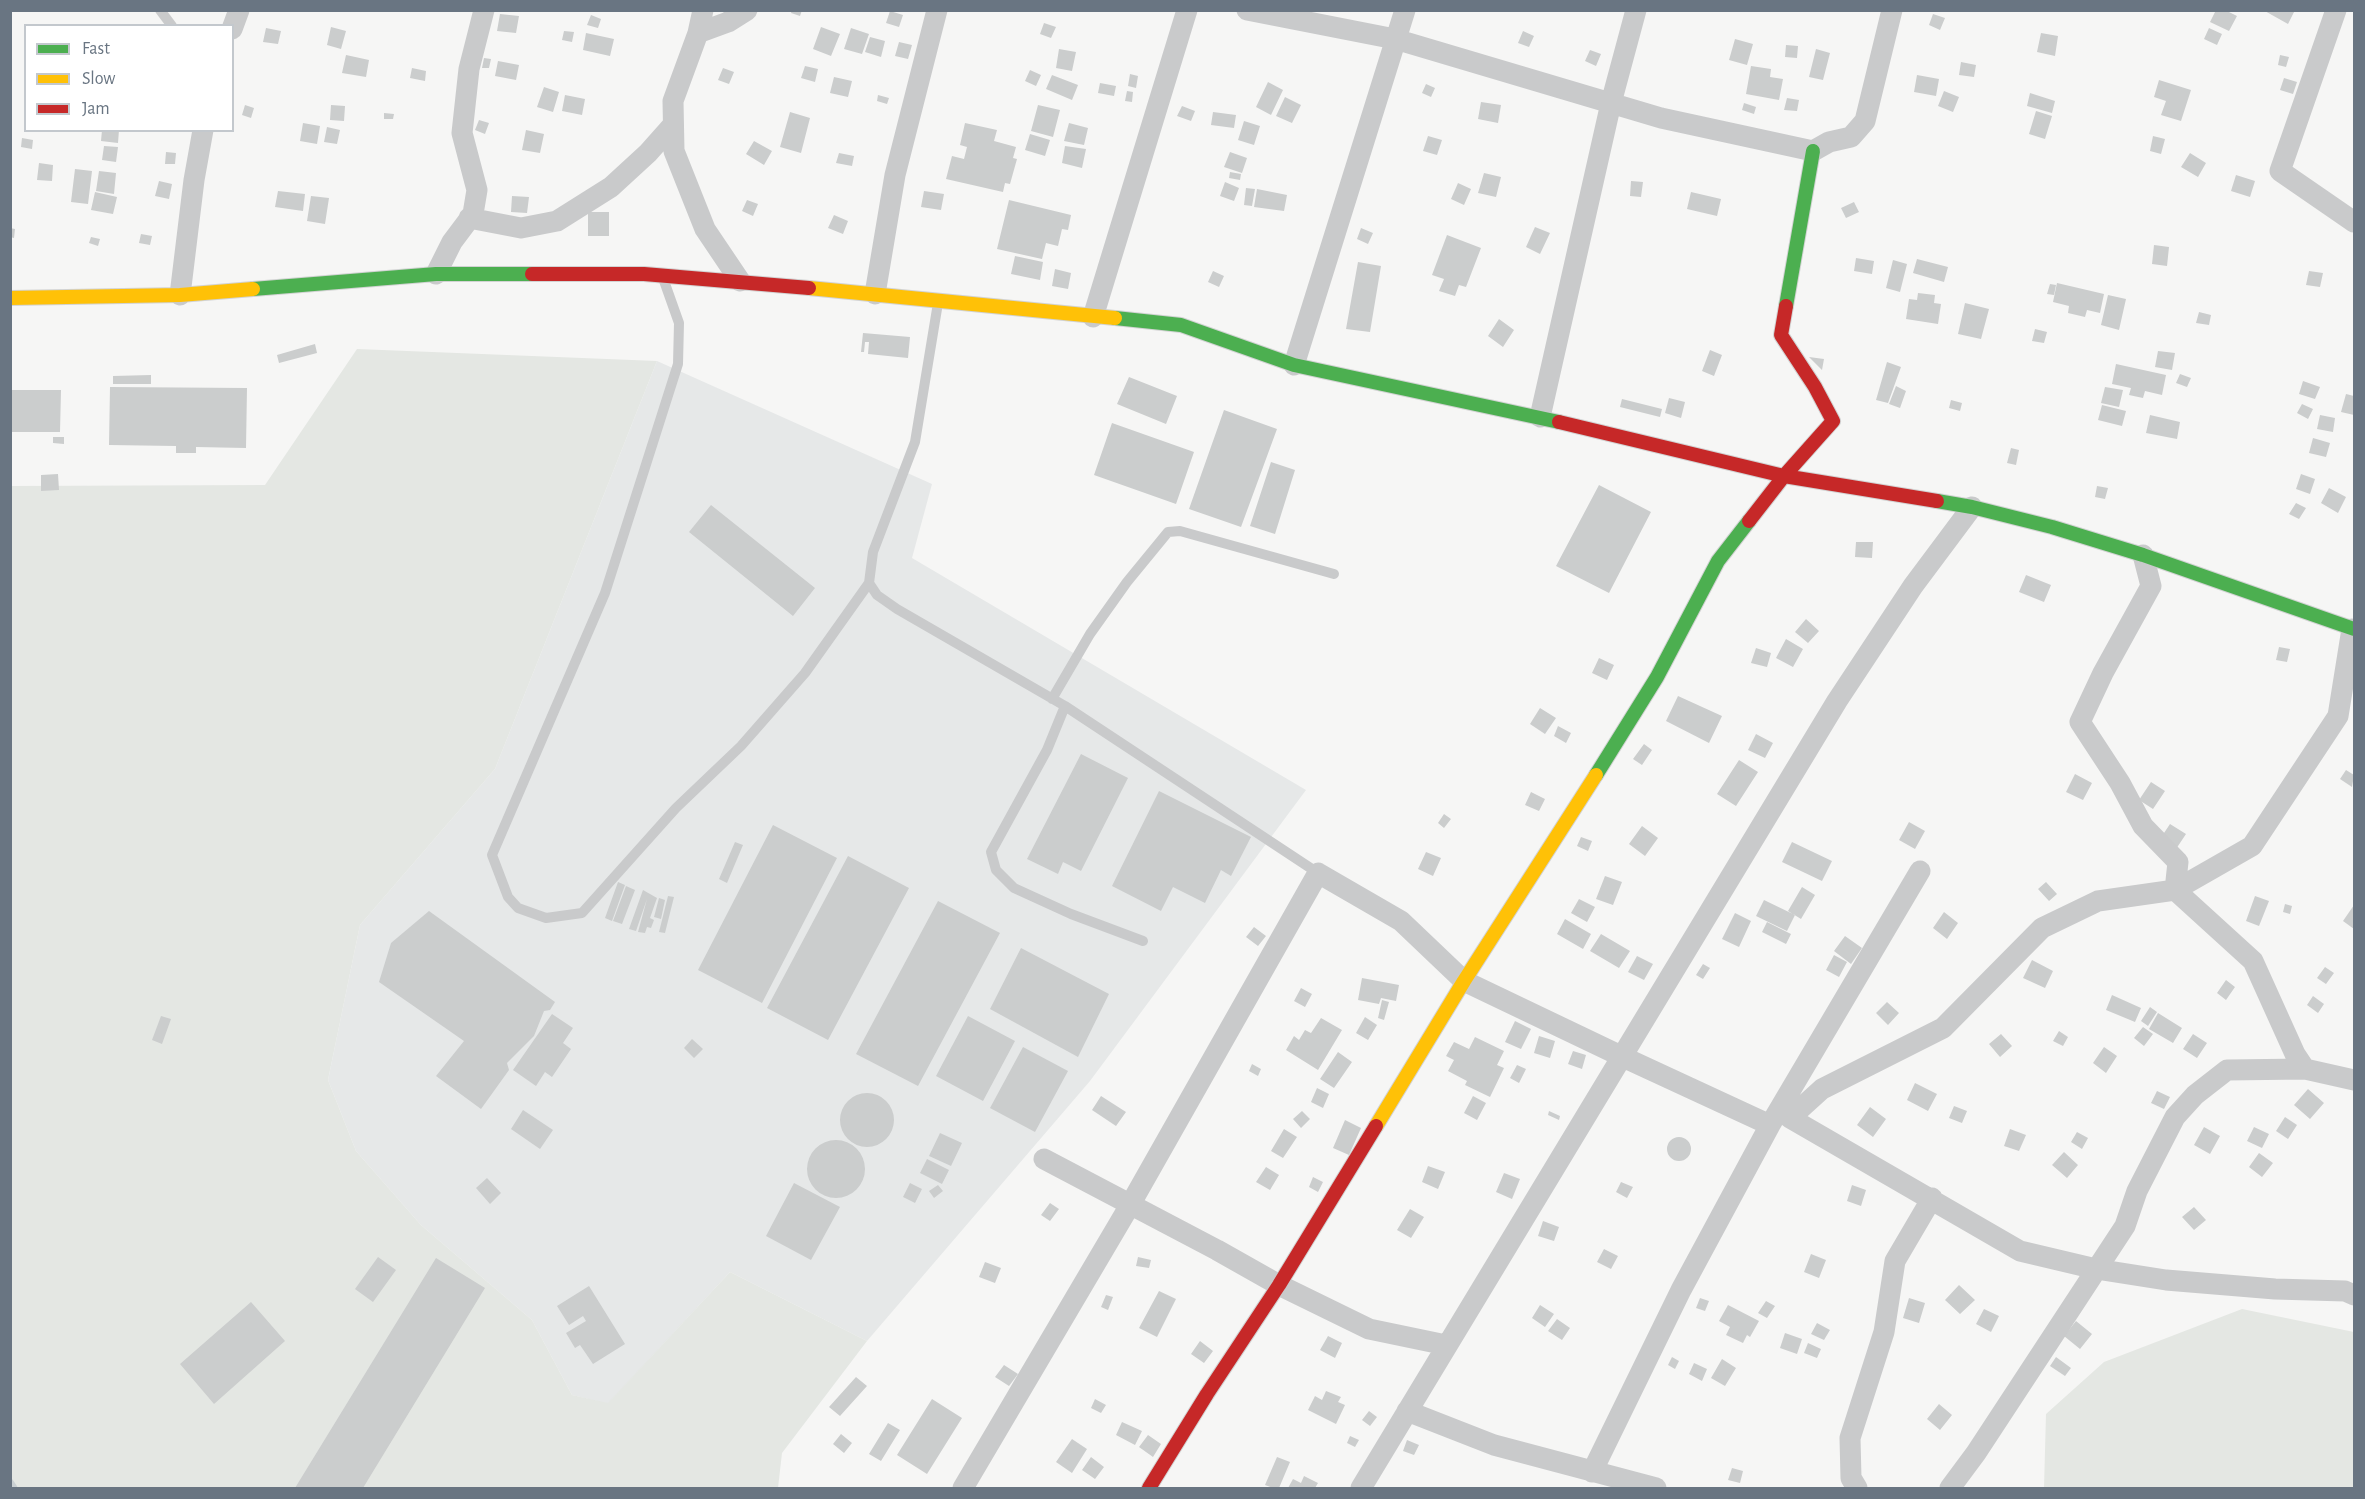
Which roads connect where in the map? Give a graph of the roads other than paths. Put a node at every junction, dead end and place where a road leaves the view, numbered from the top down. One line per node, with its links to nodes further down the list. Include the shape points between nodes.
1 (160, 10): 12 (lane)
2 (484, 10): 19 (street, via 469,69 462,133 477,190)
3 (703, 10): 13 (street)
4 (747, 10): 13 (street)
5 (937, 10): 24 (street, via 895,175)
6 (1187, 10): 28 (street)
7 (1247, 10): 14 (street)
8 (1405, 10): 14 (street)
9 (1636, 10): 15 (street)
10 (1892, 10): 18 (street, via 1865,121 1851,136)
11 (2336, 10): 20 (street, via 2280,171)
12 (170, 24)
13 (698, 33): 16 (street, via 673,101)
14 (1395, 39): 15 (street); 29 (street)
15 (1611, 103): 18 (street, via 1661,118); 30 (street)
16 (672, 126): 19 (street, via 611,187 557,221 521,228); 23 (street, via 674,151 705,229)
17 (203, 132): 25 (street)
18 (1813, 151): 31 (street, via 1781,335 1833,421)
19 (469, 218): 21 (street)
20 (2355, 222)
21 (436, 274): 22 (street); 25 (street)
22 (662, 275): 23 (street); 35 (lane, via 679,323 678,364 605,593 492,855 508,897 518,908 546,918 582,914 805,673)
23 (740, 281): 24 (street)
24 (875, 294): 27 (street)
25 (180, 295): 26 (street)
26 (10, 298)
27 (938, 302): 28 (street); 35 (lane, via 915,442 873,552)
28 (1093, 316): 29 (street, via 1181,325)
29 (1294, 365): 30 (street)
30 (1540, 417): 31 (street)
31 (1784, 476): 32 (street); 43 (street, via 1718,561 1657,677)
32 (1972, 507): 33 (street); 44 (street, via 1913,586 1837,701)
33 (2143, 555): 36 (street); 41 (street, via 2151,586 2080,722 2143,826 2178,862)
34 (1334, 574): 37 (lane, via 1180,531 1168,532 1090,634)
35 (869, 583): 37 (lane, via 877,595 897,609)
36 (2353, 629): 41 (street, via 2338,716 2253,846)
37 (1052, 699): 38 (lane)
38 (1065, 706): 40 (lane); 42 (lane, via 1047,750 991,852 996,870 1014,888)
39 (1920, 871): 47 (street)
40 (1318, 873): 43 (street, via 1401,921); 50 (street)
41 (2175, 891): 45 (street, via 2253,961); 49 (street, via 2098,901 2042,927 1943,1028 1822,1089 1790,1118)
42 (1143, 941)
43 (1464, 981): 44 (street); 52 (street)
44 (1623, 1057): 47 (street); 54 (street)
45 (2305, 1069): 46 (street); 51 (street, via 2227,1070 2195,1095 2175,1117 2137,1191 2125,1226)
46 (2355, 1080)
47 (1770, 1125): 56 (street, via 1681,1290)
48 (1044, 1159): 50 (street)
49 (1932, 1198): 51 (street, via 2020,1251); 61 (street, via 1895,1261 1884,1332 1850,1438 1851,1478)
50 (1130, 1205): 52 (street); 57 (street)
51 (2096, 1269): 53 (street, via 2166,1280 2345,1291); 62 (street)
52 (1279, 1285): 54 (street, via 1369,1329); 58 (street)
53 (2355, 1295)
54 (1446, 1345): 55 (street)
55 (1407, 1411): 56 (street, via 1494,1445); 59 (street)
56 (1592, 1472): 60 (street)
57 (963, 1488)
58 (1149, 1488)
59 (1361, 1488)
60 (1656, 1488)
61 (1857, 1488)
62 (1950, 1488)

